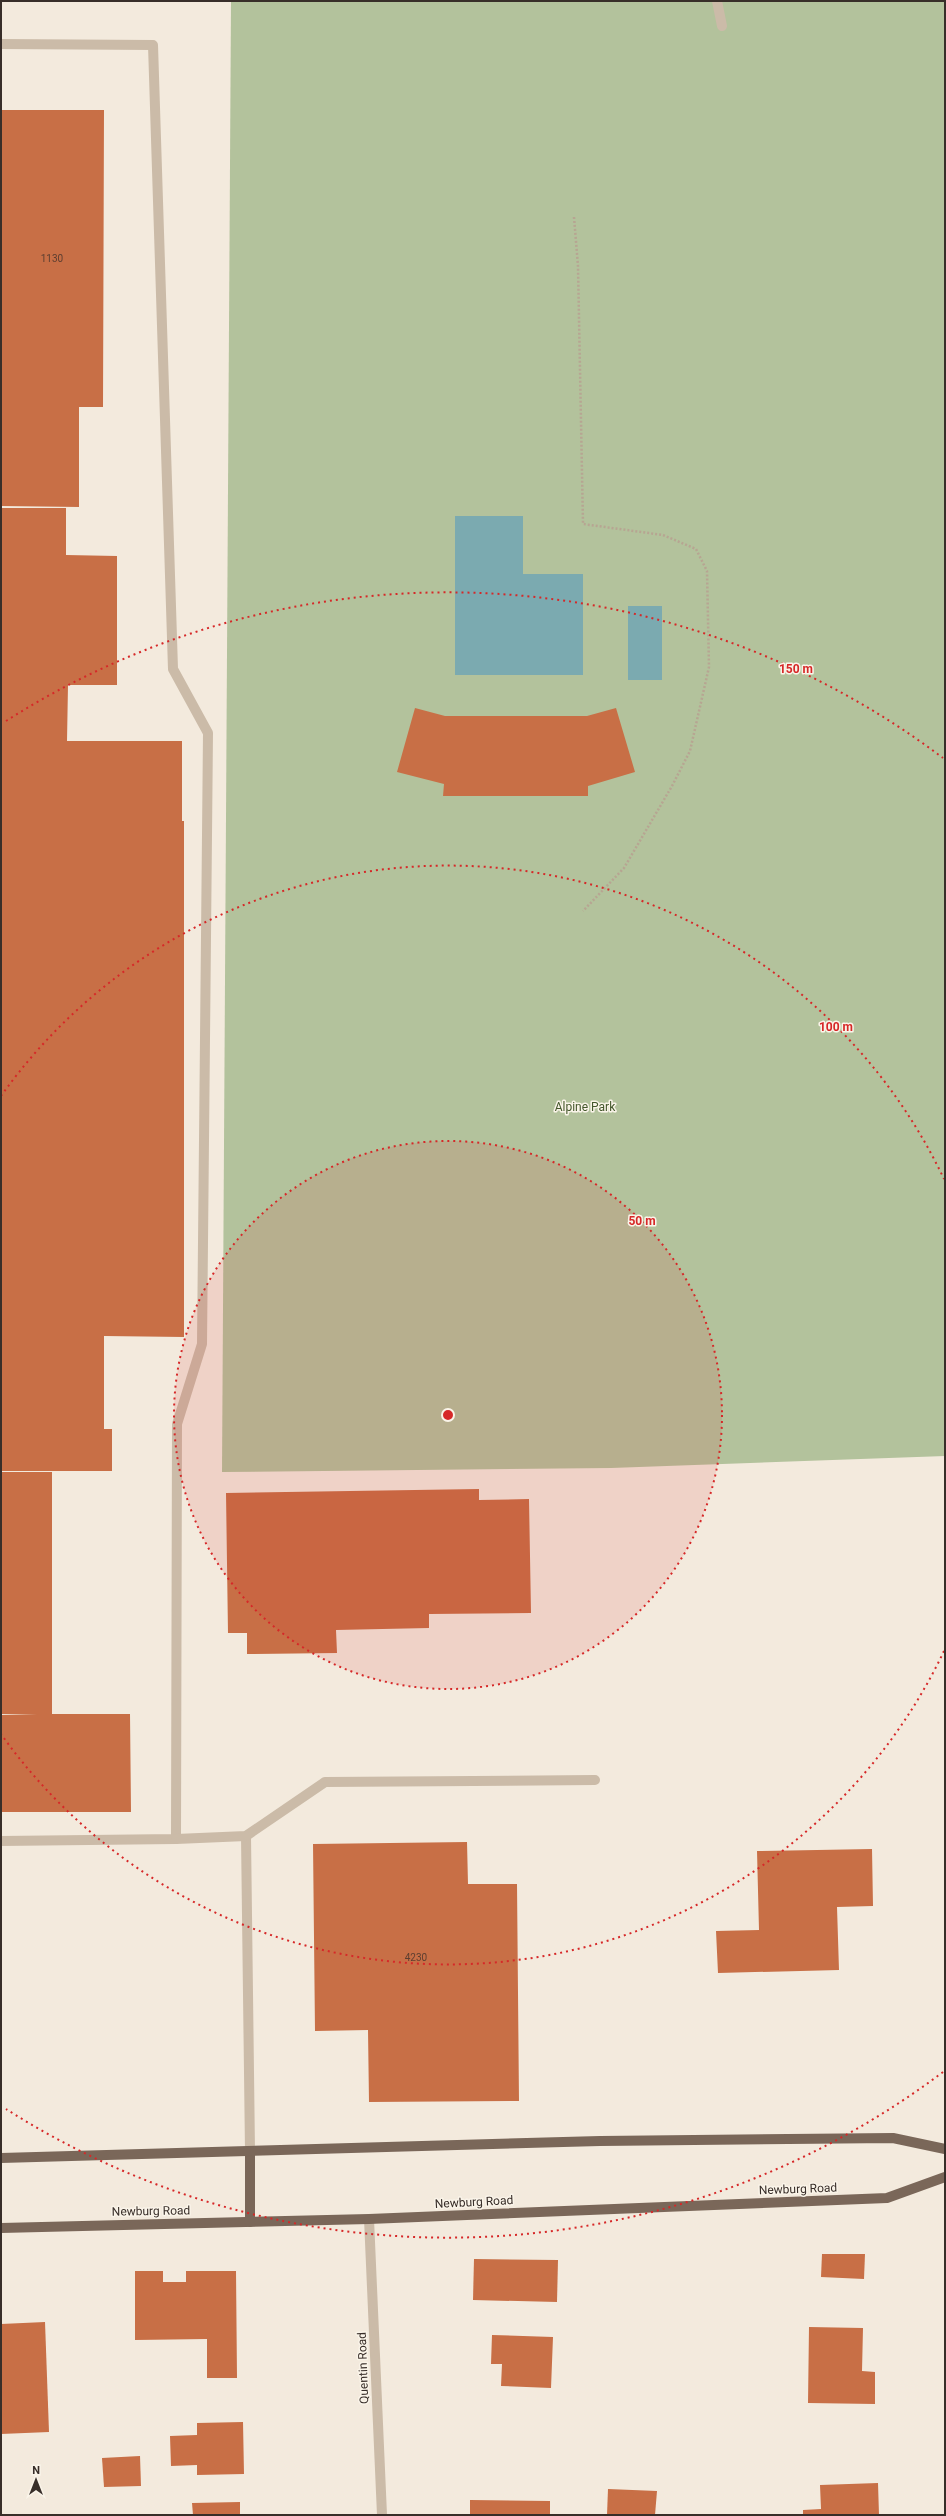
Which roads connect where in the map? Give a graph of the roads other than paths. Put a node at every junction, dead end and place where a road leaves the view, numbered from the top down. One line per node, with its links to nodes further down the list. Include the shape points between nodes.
1 (717, 1): 2 (street)
2 (722, 26)
3 (1, 44): 6 (street, via 153,45 173,669 208,733 202,1344 177,1424)
4 (595, 1780): 5 (street, via 325,1782)
5 (246, 1836): 6 (street); 9 (street)
6 (176, 1839): 7 (street)
7 (1, 1841)
8 (945, 2149): 9 (main road, via 893,2138)
9 (250, 2151): 10 (main road); 13 (main road)
10 (1, 2158)
11 (945, 2177): 12 (main road, Newburg Road, via 887,2198)
12 (369, 2220): 13 (main road, Newburg Road); 15 (street, Quentin Road)
13 (250, 2222): 14 (main road, Newburg Road)
14 (1, 2228)
15 (382, 2515)

